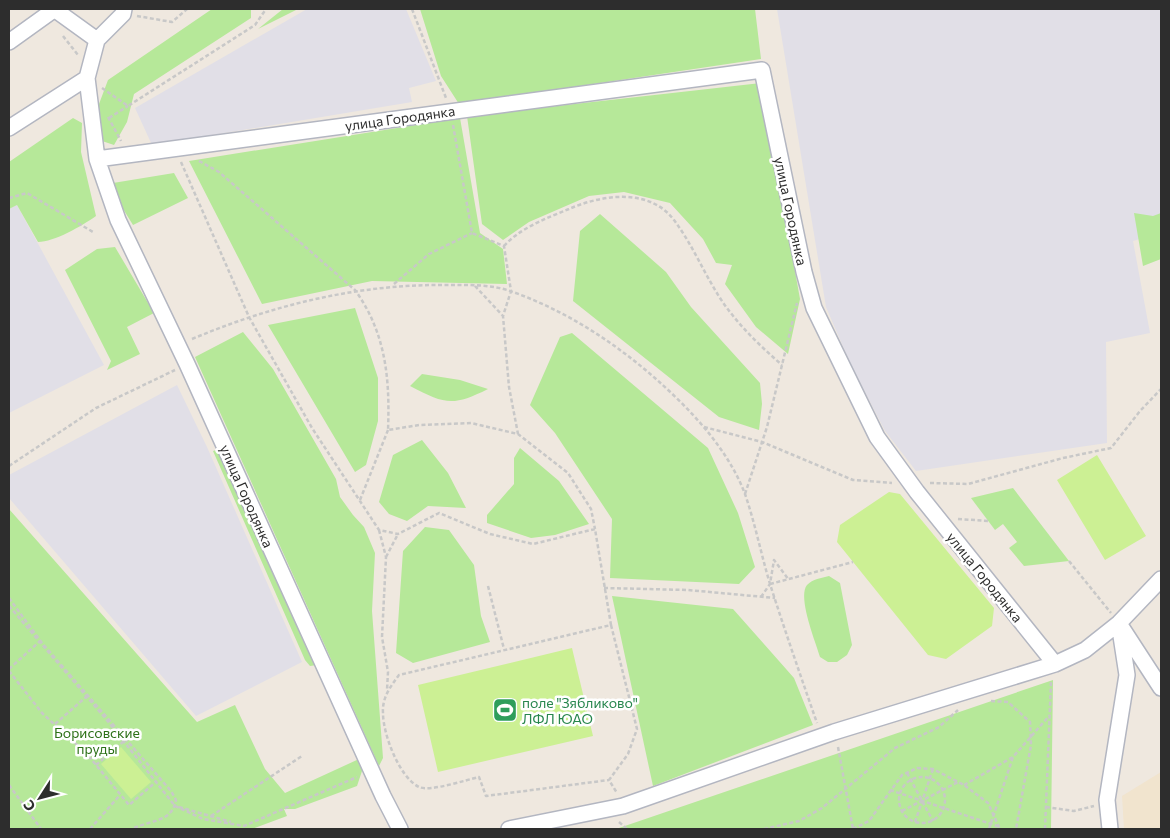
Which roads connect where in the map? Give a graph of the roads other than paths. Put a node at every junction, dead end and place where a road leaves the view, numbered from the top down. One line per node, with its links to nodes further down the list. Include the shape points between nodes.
1 (52, 11): 3 (street); 4 (street)
2 (123, 11): 3 (street)
3 (97, 40): 5 (street)
4 (9, 42)
5 (88, 74): 6 (street); 7 (street)
6 (9, 128)
7 (97, 159): 10 (street, улица Городянка, via 762,70 814,308 877,437); 12 (street, улица Городянка, via 118,220)
8 (1161, 579): 9 (street)
9 (1119, 623): 10 (street, via 1085,650); 11 (street); 14 (street, via 1127,675 1108,800)
10 (1053, 664): 13 (street, via 828,734 623,806)
11 (1161, 688)
12 (400, 829)
13 (509, 829)
14 (1110, 829)

